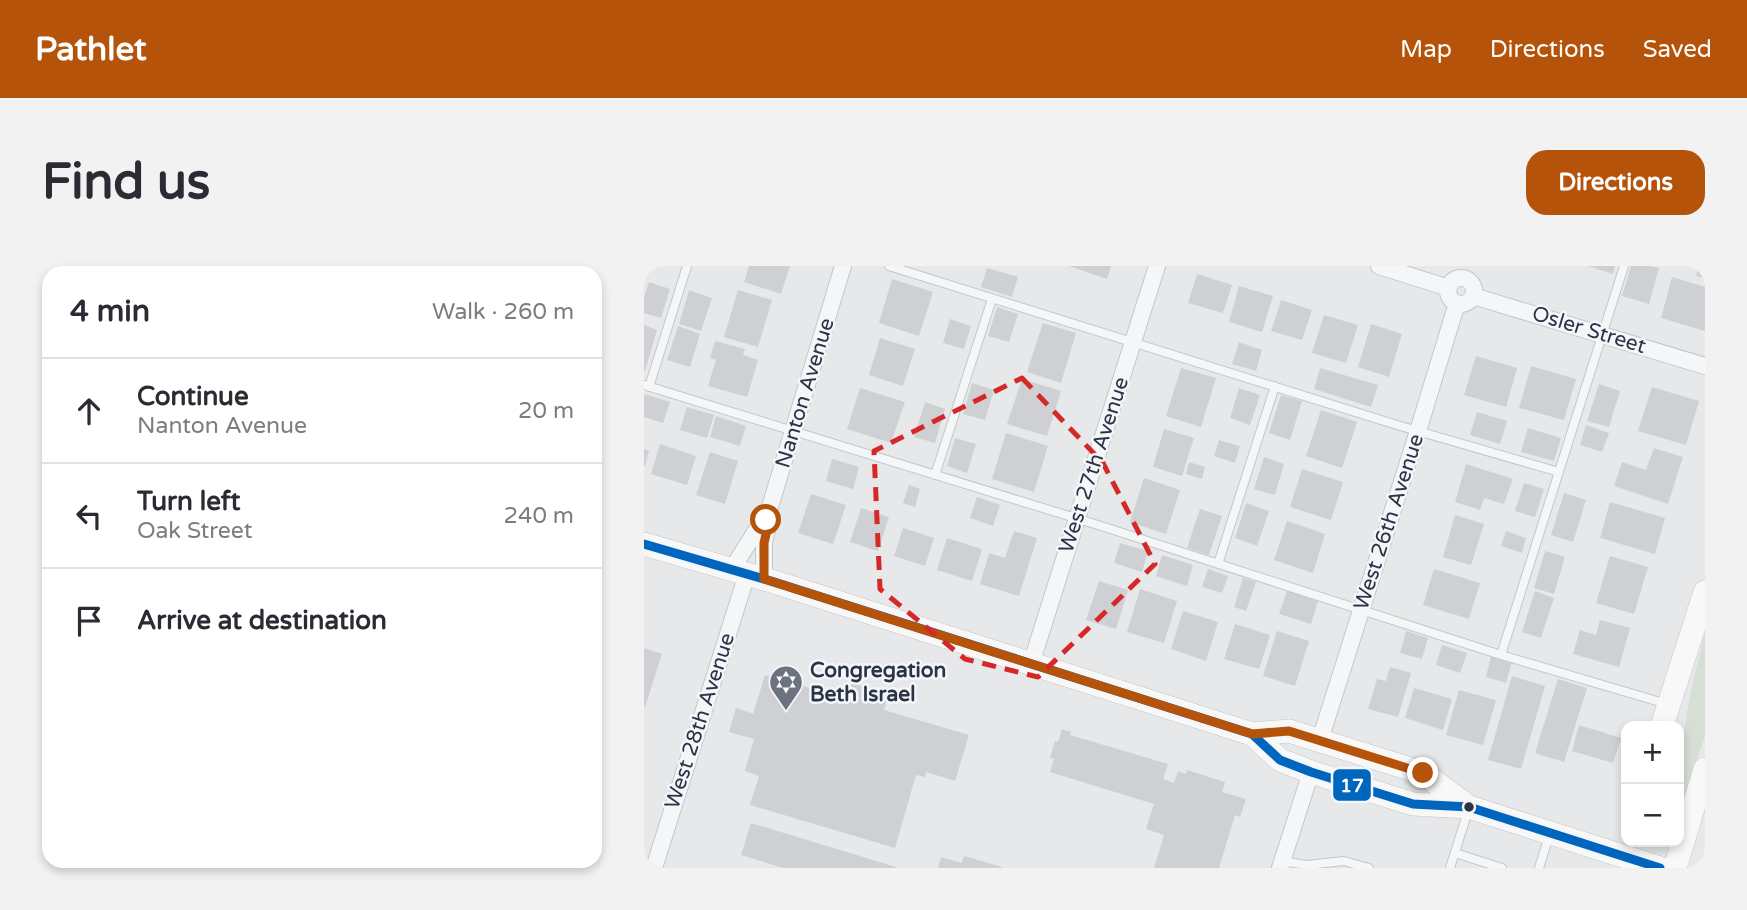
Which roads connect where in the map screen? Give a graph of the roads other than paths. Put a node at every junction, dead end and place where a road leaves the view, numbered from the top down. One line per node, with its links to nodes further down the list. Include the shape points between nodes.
1 (687, 266): 15 (lane)
2 (843, 266): 18 (street, Nanton Avenue)
3 (889, 266): 10 (lane)
4 (1157, 266): 13 (street, West 27th Avenue)
5 (1379, 266): 8 (street)
6 (1624, 266): 12 (lane)
7 (1466, 272): 8 (street); 9 (street)
8 (1449, 288): 11 (street)
9 (1473, 296): 11 (street, via 1467,303); 12 (street, Osler Street)
10 (992, 299): 13 (lane); 20 (lane)
11 (1457, 303): 17 (street, West 26th Avenue)
12 (1602, 334): 14 (street, Osler Street); 19 (lane)
13 (1134, 342): 16 (lane); 21 (street, West 27th Avenue)
14 (1705, 366)
15 (646, 386): 18 (lane)
16 (1275, 386): 17 (lane); 24 (lane)
17 (1418, 431): 19 (lane); 27 (street, West 26th Avenue)
18 (793, 432): 20 (lane); 22 (street, Nanton Avenue)
19 (1559, 472): 28 (lane)
20 (935, 475): 21 (lane)
21 (1077, 518): 24 (lane); 29 (street, West 27th Avenue)
22 (766, 520): 25 (street, Nanton Avenue, via 764,543); 25 (street, Nanton Avenue, via 743,549)
23 (644, 544): 25 (main road)
24 (1218, 564): 27 (lane)
25 (748, 574): 29 (main road); 40 (street, West 28th Avenue)
26 (1705, 592): 30 (main road)
27 (1361, 611): 28 (lane); 32 (street, West 26th Avenue)
28 (1501, 655): 30 (lane)
29 (1031, 664): 31 (main road)
30 (1666, 716)
31 (1252, 734): 32 (main road, via 1289,731); 34 (main road, via 1280,761)
32 (1320, 740): 35 (main road, via 1423,773)
33 (1705, 769): 46 (main road)
34 (1311, 772): 35 (main road, via 1413,804); 39 (street)
35 (1469, 807): 36 (main road); 37 (lane)
36 (1549, 834): 38 (main road); 44 (lane)
37 (1455, 853): 42 (lane); 43 (lane)
38 (1621, 854): 45 (main road)
39 (1281, 864): 41 (lane, via 1344,861)
40 (654, 868)
41 (1369, 868)
42 (1450, 868)
43 (1502, 868)
44 (1539, 868)
45 (1660, 868)
46 (1675, 868)

